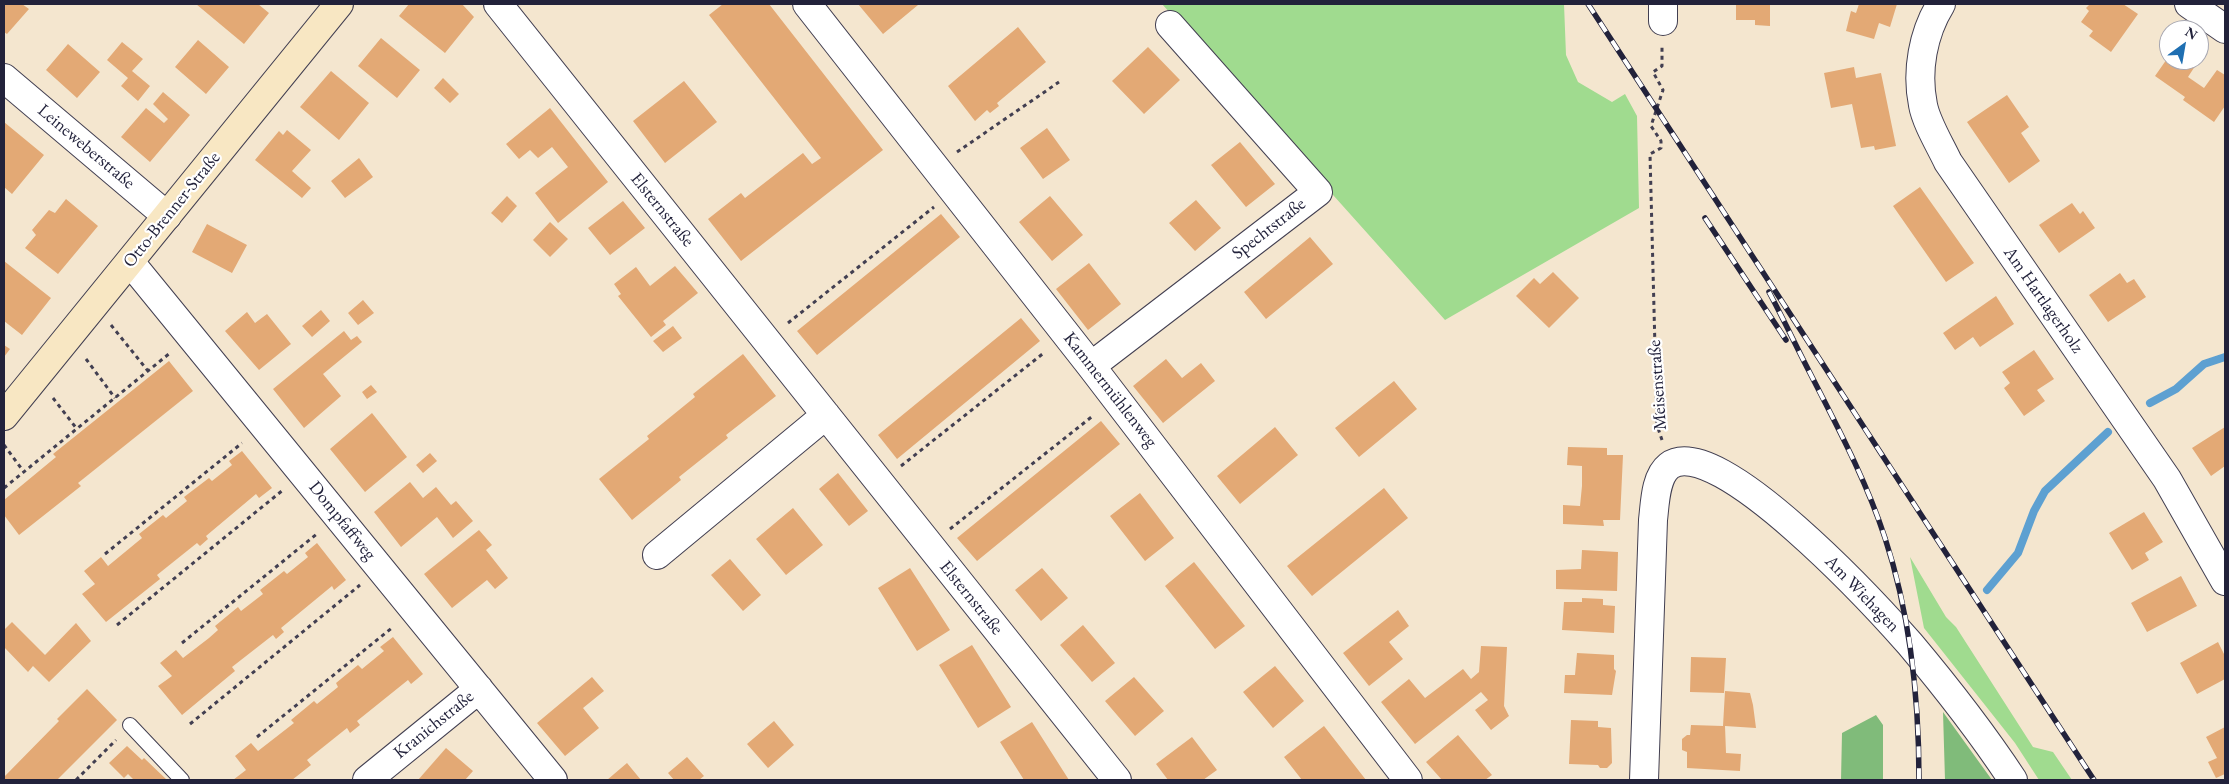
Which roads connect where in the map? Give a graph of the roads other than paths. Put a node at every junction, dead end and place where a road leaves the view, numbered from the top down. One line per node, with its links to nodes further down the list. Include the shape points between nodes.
1 (339, 4): 9 (street, Otto-Brenner-Straße)
2 (498, 4): 12 (street, Elsternstraße)
3 (807, 4): 11 (street, Kammermühlenweg)
4 (1941, 4): 15 (street, Am Hartlagerholz, via 1924,45 1919,73 1923,106 1948,162 2167,478)
5 (2188, 4): 7 (street)
6 (1170, 25): 11 (street, Spechtstraße, via 1318,192)
7 (2225, 29)
8 (4, 78): 9 (street, Leineweberstraße)
9 (167, 216): 10 (street, Otto-Brenner-Straße)
10 (130, 262): 13 (street, Otto-Brenner-Straße); 16 (street, Dompfaffweg)
11 (1091, 366): 22 (street, Kammermühlenweg)
12 (826, 415): 14 (street); 21 (street, Elsternstraße)
13 (4, 416)
14 (657, 555)
15 (2225, 581)
16 (479, 689): 19 (street, Kranichstraße); 20 (street, Dompfaffweg)
17 (130, 725): 18 (lane)
18 (182, 780)
19 (367, 780)
20 (554, 780)
21 (1116, 780)
22 (1408, 780)
23 (1644, 780): 24 (street, Am Wiehagen, via 1653,520 1657,489 1670,465 1687,462 1709,467 1735,481 1812,542 1911,645 1988,742)
24 (2013, 780)

